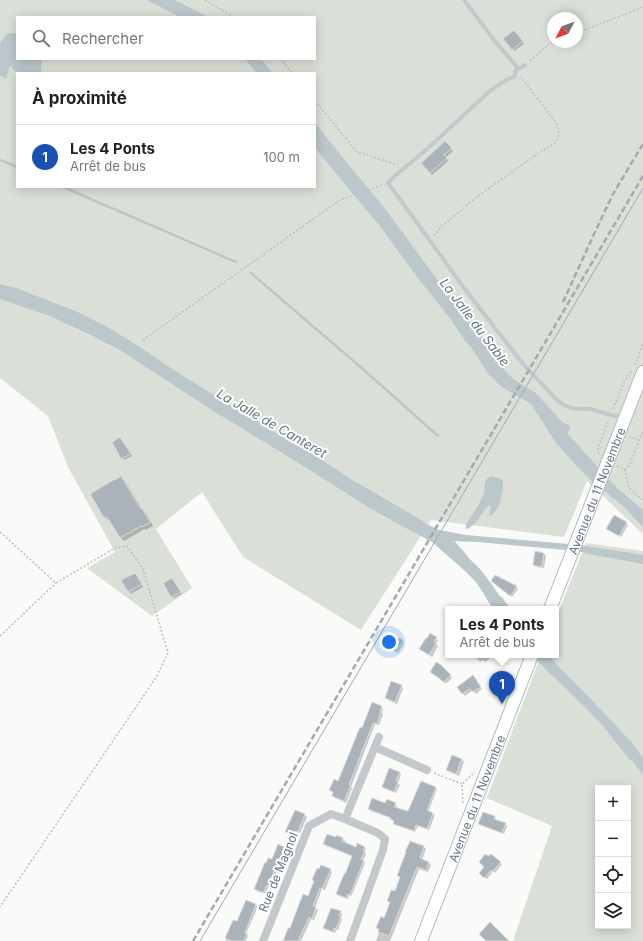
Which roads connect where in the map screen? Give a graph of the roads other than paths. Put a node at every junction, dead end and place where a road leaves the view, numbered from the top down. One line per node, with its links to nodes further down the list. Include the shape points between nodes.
1 (464, 0): 3 (lane, via 517,67)
2 (525, 65): 3 (lane)
3 (515, 71): 5 (lane, via 514,77 490,91 388,183 502,338 557,400 571,408 590,409)
4 (643, 372): 5 (main road, Avenue du 11 Novembre)
5 (626, 417): 6 (main road, Avenue du 11 Novembre, via 604,463 594,497)
6 (551, 606)
7 (531, 659): 14 (main road, Avenue du 11 Novembre)
8 (380, 737): 9 (street)
9 (375, 747): 10 (street); 11 (street)
10 (427, 770)
11 (345, 819): 12 (street, Rue de Magnol, via 332,814 309,826); 13 (street, Rue de Magnol, via 378,833 385,839)
12 (263, 941)
13 (350, 941)
14 (421, 941)

